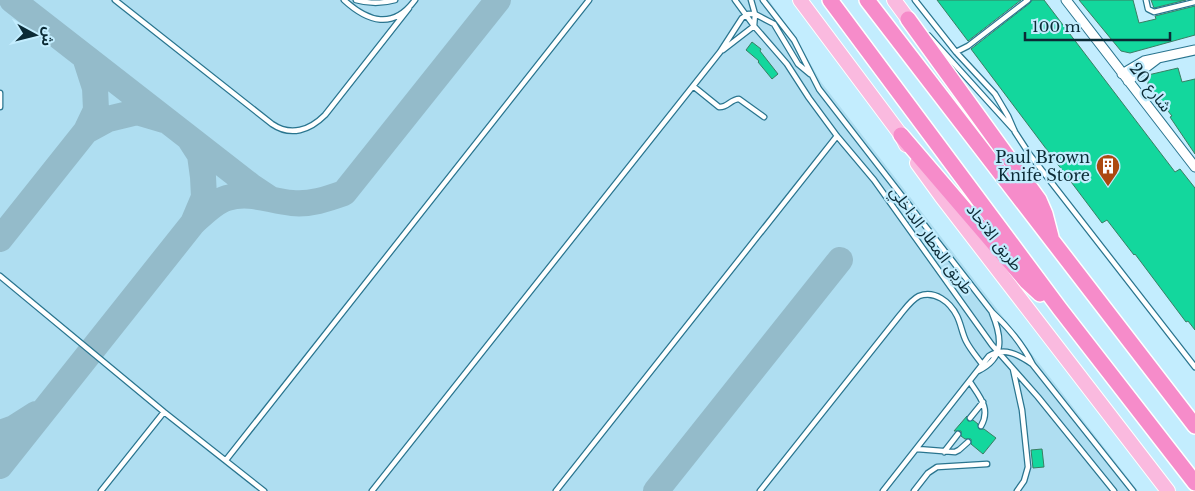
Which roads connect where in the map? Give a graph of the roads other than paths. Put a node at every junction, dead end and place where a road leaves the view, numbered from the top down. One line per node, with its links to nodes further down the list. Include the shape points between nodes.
1 (116, 0): 19 (lane, via 272,124 292,131 306,129 325,114)
2 (344, 0): 19 (lane, via 359,13 379,20 401,15)
3 (356, 0): 4 (lane, via 375,3)
4 (395, 0)
5 (415, 0): 19 (lane)
6 (589, 0): 59 (lane)
7 (735, 0): 21 (lane, طريق المطار الداخلي)
8 (751, 0): 20 (lane)
9 (763, 0): 28 (lane, طريق المطار الداخلي, via 794,40)
10 (800, 0): 36 (main road, طريق الاتحاد)
11 (830, 0): 41 (highway, طريق الاتحاد)
12 (867, 0): 39 (highway)
13 (894, 0): 22 (main road)
14 (915, 0): 26 (lane)
15 (1028, 0): 26 (lane)
16 (1066, 0): 29 (street, شارع 20)
17 (1146, 0): 18 (lane, via 1148,9 1154,12)
18 (1195, 2)
19 (409, 8)
20 (755, 14): 21 (lane); 23 (lane); 28 (lane, via 774,24 798,64)
21 (745, 15): 23 (lane, طريق المطار الداخلي); 25 (lane)
22 (908, 19): 35 (lane, via 946,53); 39 (highway, via 1038,200)
23 (754, 26): 25 (lane); 37 (lane, طريق المطار الداخلي, via 780,55)
24 (1195, 50): 27 (street)
25 (720, 52): 31 (lane)
26 (956, 52): 35 (lane, via 994,94)
27 (1156, 59): 29 (street, via 1144,61); 30 (street)
28 (810, 74): 42 (lane, طريق المطار الداخلي)
29 (1122, 74): 30 (street, شارع 20)
30 (1128, 81): 38 (street, شارع 20)
31 (693, 86): 34 (lane, via 718,107 739,100); 64 (lane)
32 (0, 93): 33 (lane)
33 (0, 107)
34 (764, 117)
35 (1015, 132): 46 (lane)
36 (901, 135): 41 (highway, via 1027,282); 72 (main road, طريق الاتحاد, via 941,196)
37 (837, 136): 43 (lane, طريق المطار الداخلي, via 874,180); 65 (lane)
38 (1195, 167)
39 (1053, 243): 54 (highway)
40 (0, 276): 51 (lane)
41 (1060, 310): 61 (highway, طريق الاتحاد)
42 (992, 312): 43 (lane, via 999,329); 45 (lane, طريق المطار الداخلي)
43 (998, 352): 44 (lane); 45 (lane, via 1014,353); 47 (lane, طريق المطار الداخلي); 48 (lane, via 992,362)
44 (982, 364): 48 (lane); 66 (lane, via 967,342 950,306 935,296 919,296 908,305)
45 (1033, 365): 71 (lane, طريق المطار الداخلي)
46 (1195, 367)
47 (1013, 368): 69 (lane, via 1022,410 1028,467); 70 (lane, طريق المطار الداخلي)
48 (978, 371): 49 (lane)
49 (970, 382): 50 (lane); 57 (lane)
50 (983, 402): 52 (lane); 53 (lane, via 986,412)
51 (164, 412): 59 (lane); 62 (lane)
52 (970, 418)
53 (981, 426)
54 (1195, 426)
55 (958, 434): 58 (lane)
56 (968, 442): 58 (lane, via 960,450)
57 (916, 449): 58 (lane); 67 (lane)
58 (944, 452)
59 (226, 460): 63 (lane)
60 (986, 464): 68 (lane, via 937,467)
61 (1195, 483)
62 (101, 491)
63 (264, 491)
64 (372, 491)
65 (556, 491)
66 (760, 491)
67 (883, 491)
68 (914, 491)
69 (1017, 491)
70 (1114, 491)
71 (1133, 491)
72 (1168, 491)

